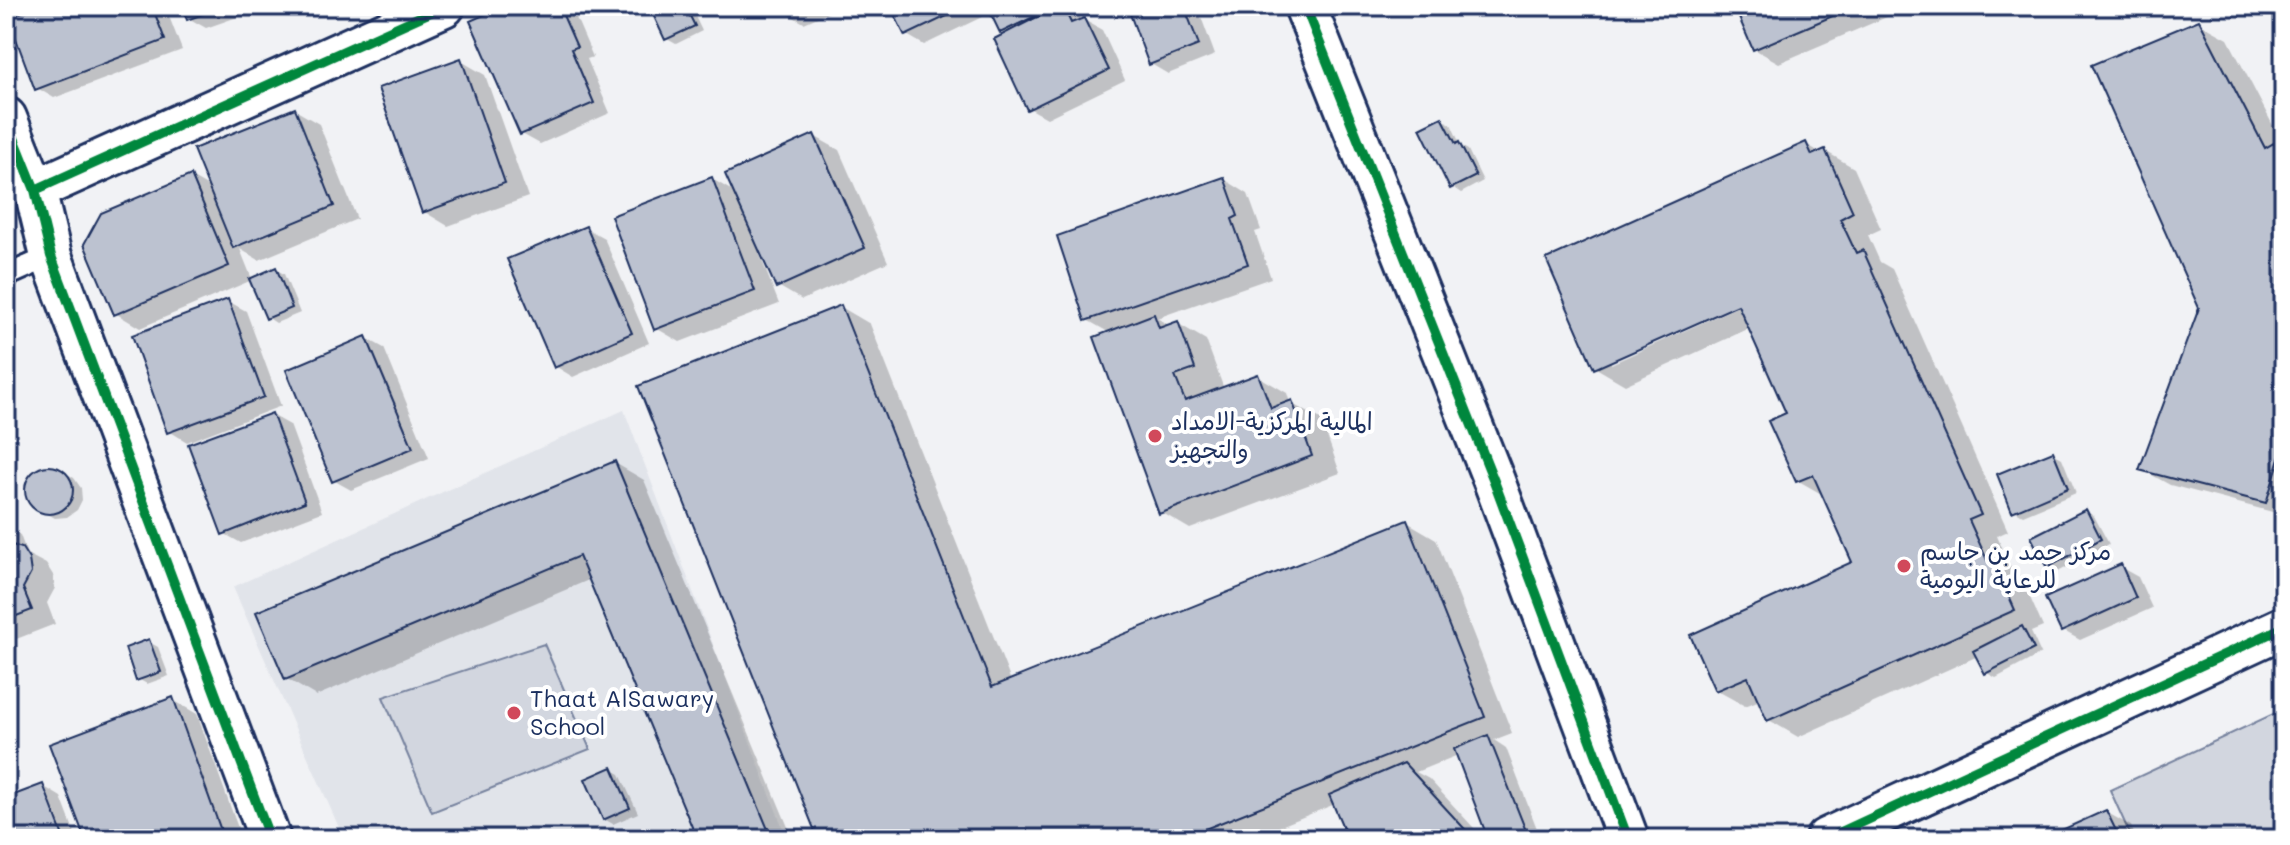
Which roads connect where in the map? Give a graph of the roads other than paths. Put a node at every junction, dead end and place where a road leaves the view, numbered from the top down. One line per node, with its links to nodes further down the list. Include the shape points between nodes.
1 (444, 6): 4 (street)
2 (1305, 6): 9 (street, via 1494,481)
3 (6, 118): 4 (street)
4 (35, 190): 5 (street)
5 (51, 256): 6 (lane); 8 (street)
6 (6, 276)
7 (2284, 627): 10 (street)
8 (270, 839)
9 (1628, 839)
10 (1826, 839)

